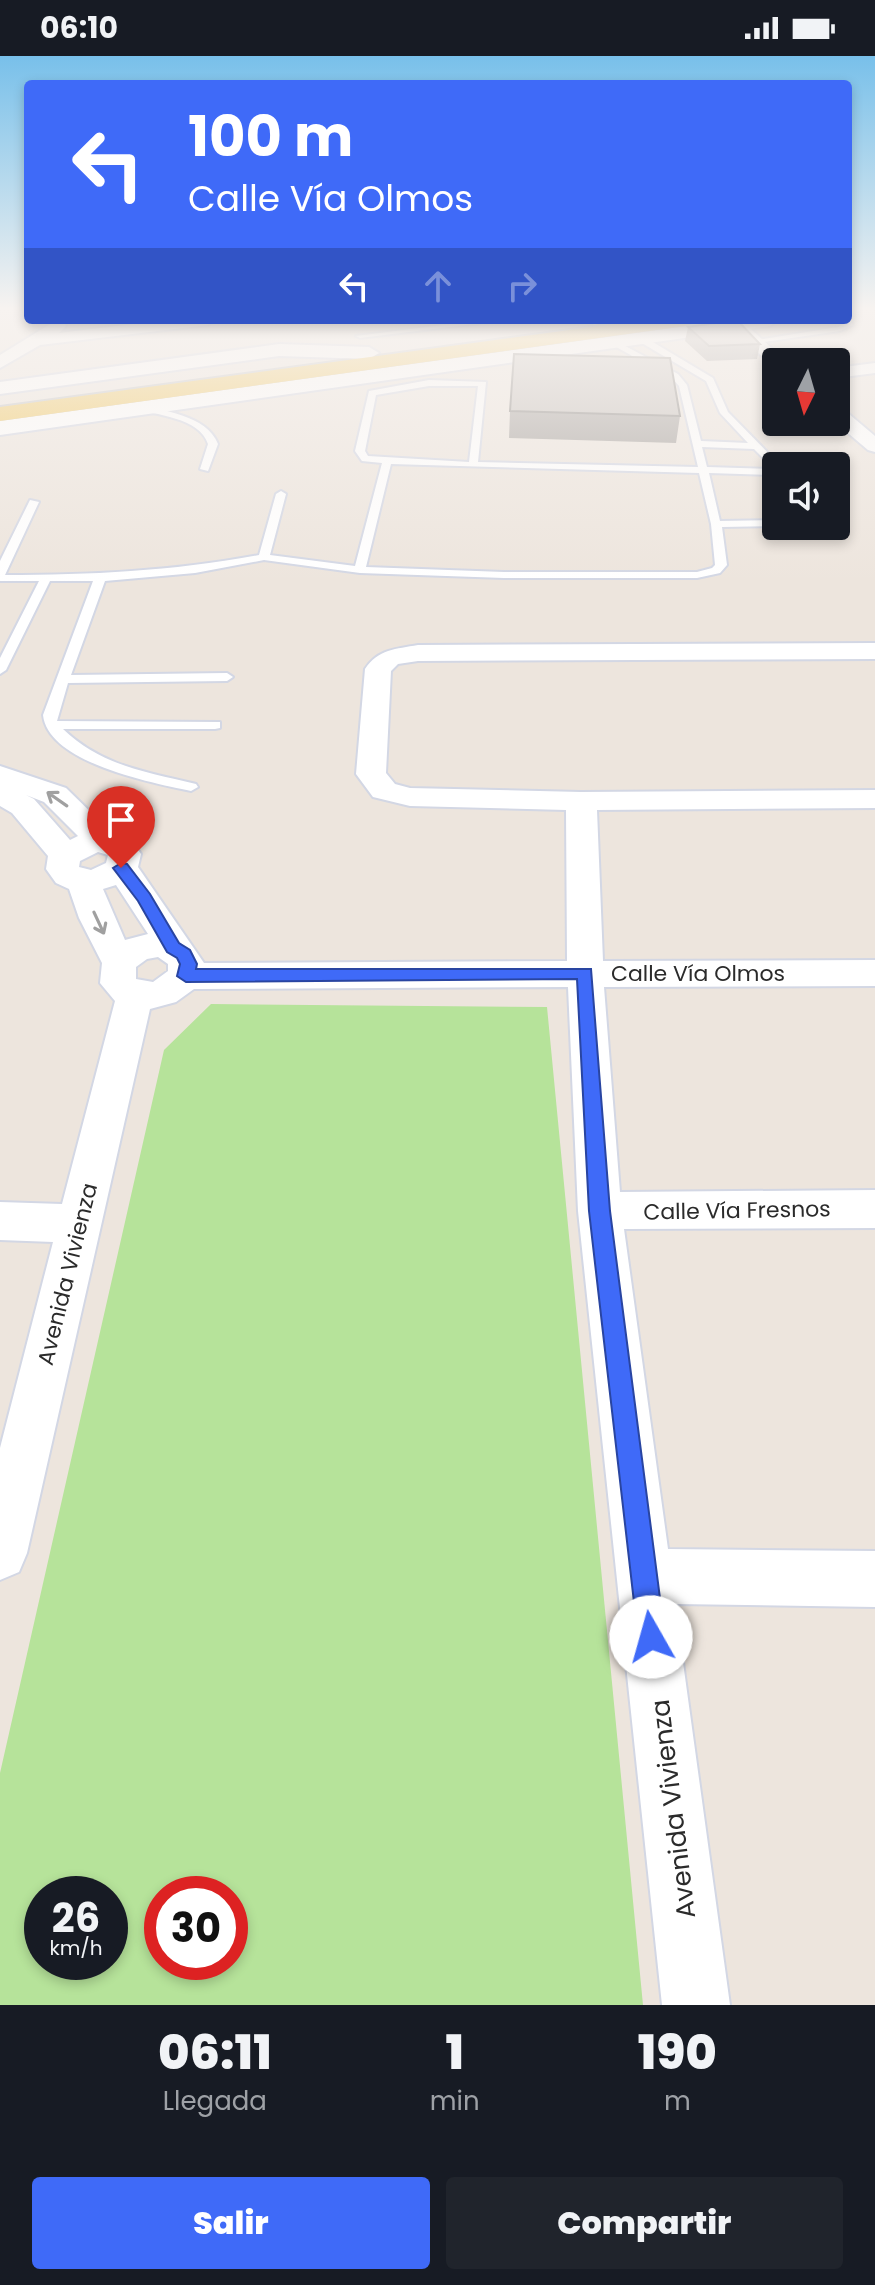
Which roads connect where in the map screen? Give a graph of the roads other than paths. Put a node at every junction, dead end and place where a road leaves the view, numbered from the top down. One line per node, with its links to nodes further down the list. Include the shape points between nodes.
1 (98, 400): 9 (main road)
2 (109, 400): 8 (lane)
3 (186, 400): 8 (street)
4 (371, 400): 16 (lane, via 361,456)
5 (482, 400): 17 (lane)
6 (688, 400): 12 (lane)
7 (717, 400): 13 (lane)
8 (140, 408): 11 (street); 18 (lane, via 193,423 210,434 213,443)
9 (0, 414)
10 (850, 425): 14 (street)
11 (0, 428)
12 (695, 444): 13 (lane); 20 (lane)
13 (755, 446): 15 (lane)
14 (875, 446)
15 (762, 453)
16 (387, 462): 17 (lane); 26 (lane)
17 (473, 465): 20 (lane)
18 (205, 469)
19 (762, 472): 20 (lane)
20 (701, 473): 24 (lane)
21 (281, 494): 25 (lane)
22 (34, 502): 27 (lane)
23 (762, 523): 24 (lane)
24 (716, 524): 26 (lane, via 721,565 708,574)
25 (264, 557): 26 (lane); 28 (lane, via 195,570)
26 (360, 570)
27 (0, 576): 29 (lane)
28 (100, 578): 29 (lane); 33 (lane)
29 (46, 579): 31 (lane)
30 (875, 651): 40 (street, via 418,653 389,658 378,669 371,774 384,791 410,797)
31 (0, 670)
32 (227, 677): 33 (lane)
33 (63, 679): 34 (lane)
34 (51, 725): 35 (lane); 37 (lane, via 87,757 122,772)
35 (215, 725)
36 (0, 775): 41 (street, one-way to 36, via 55,795)
37 (191, 787)
38 (0, 793): 42 (street, via 23,806)
39 (875, 799): 40 (street)
40 (581, 801): 44 (street, Avenida Vivienza)
41 (112, 855): 42 (street, via 82,845); 43 (street)
42 (74, 868): 46 (street, one-way to 46)
43 (180, 962): 44 (street, Calle Vía Olmos); 46 (street, Calle Vía Olmos, via 144,947); 46 (street, via 180,983 159,994)
44 (585, 973): 45 (street, Calle Vía Olmos); 48 (street, Avenida Vivienza)
45 (875, 973)
46 (127, 978): 50 (street, Avenida Vivienza)
47 (875, 1209): 48 (street, Calle Vía Fresnos)
48 (600, 1211): 52 (street, Avenida Vivienza)
49 (0, 1221): 50 (street)
50 (79, 1224): 51 (street, Avenida Vivienza)
51 (0, 1553)
52 (644, 1576): 53 (street); 54 (street, Avenida Vivienza)
53 (875, 1579)
54 (696, 2005)

